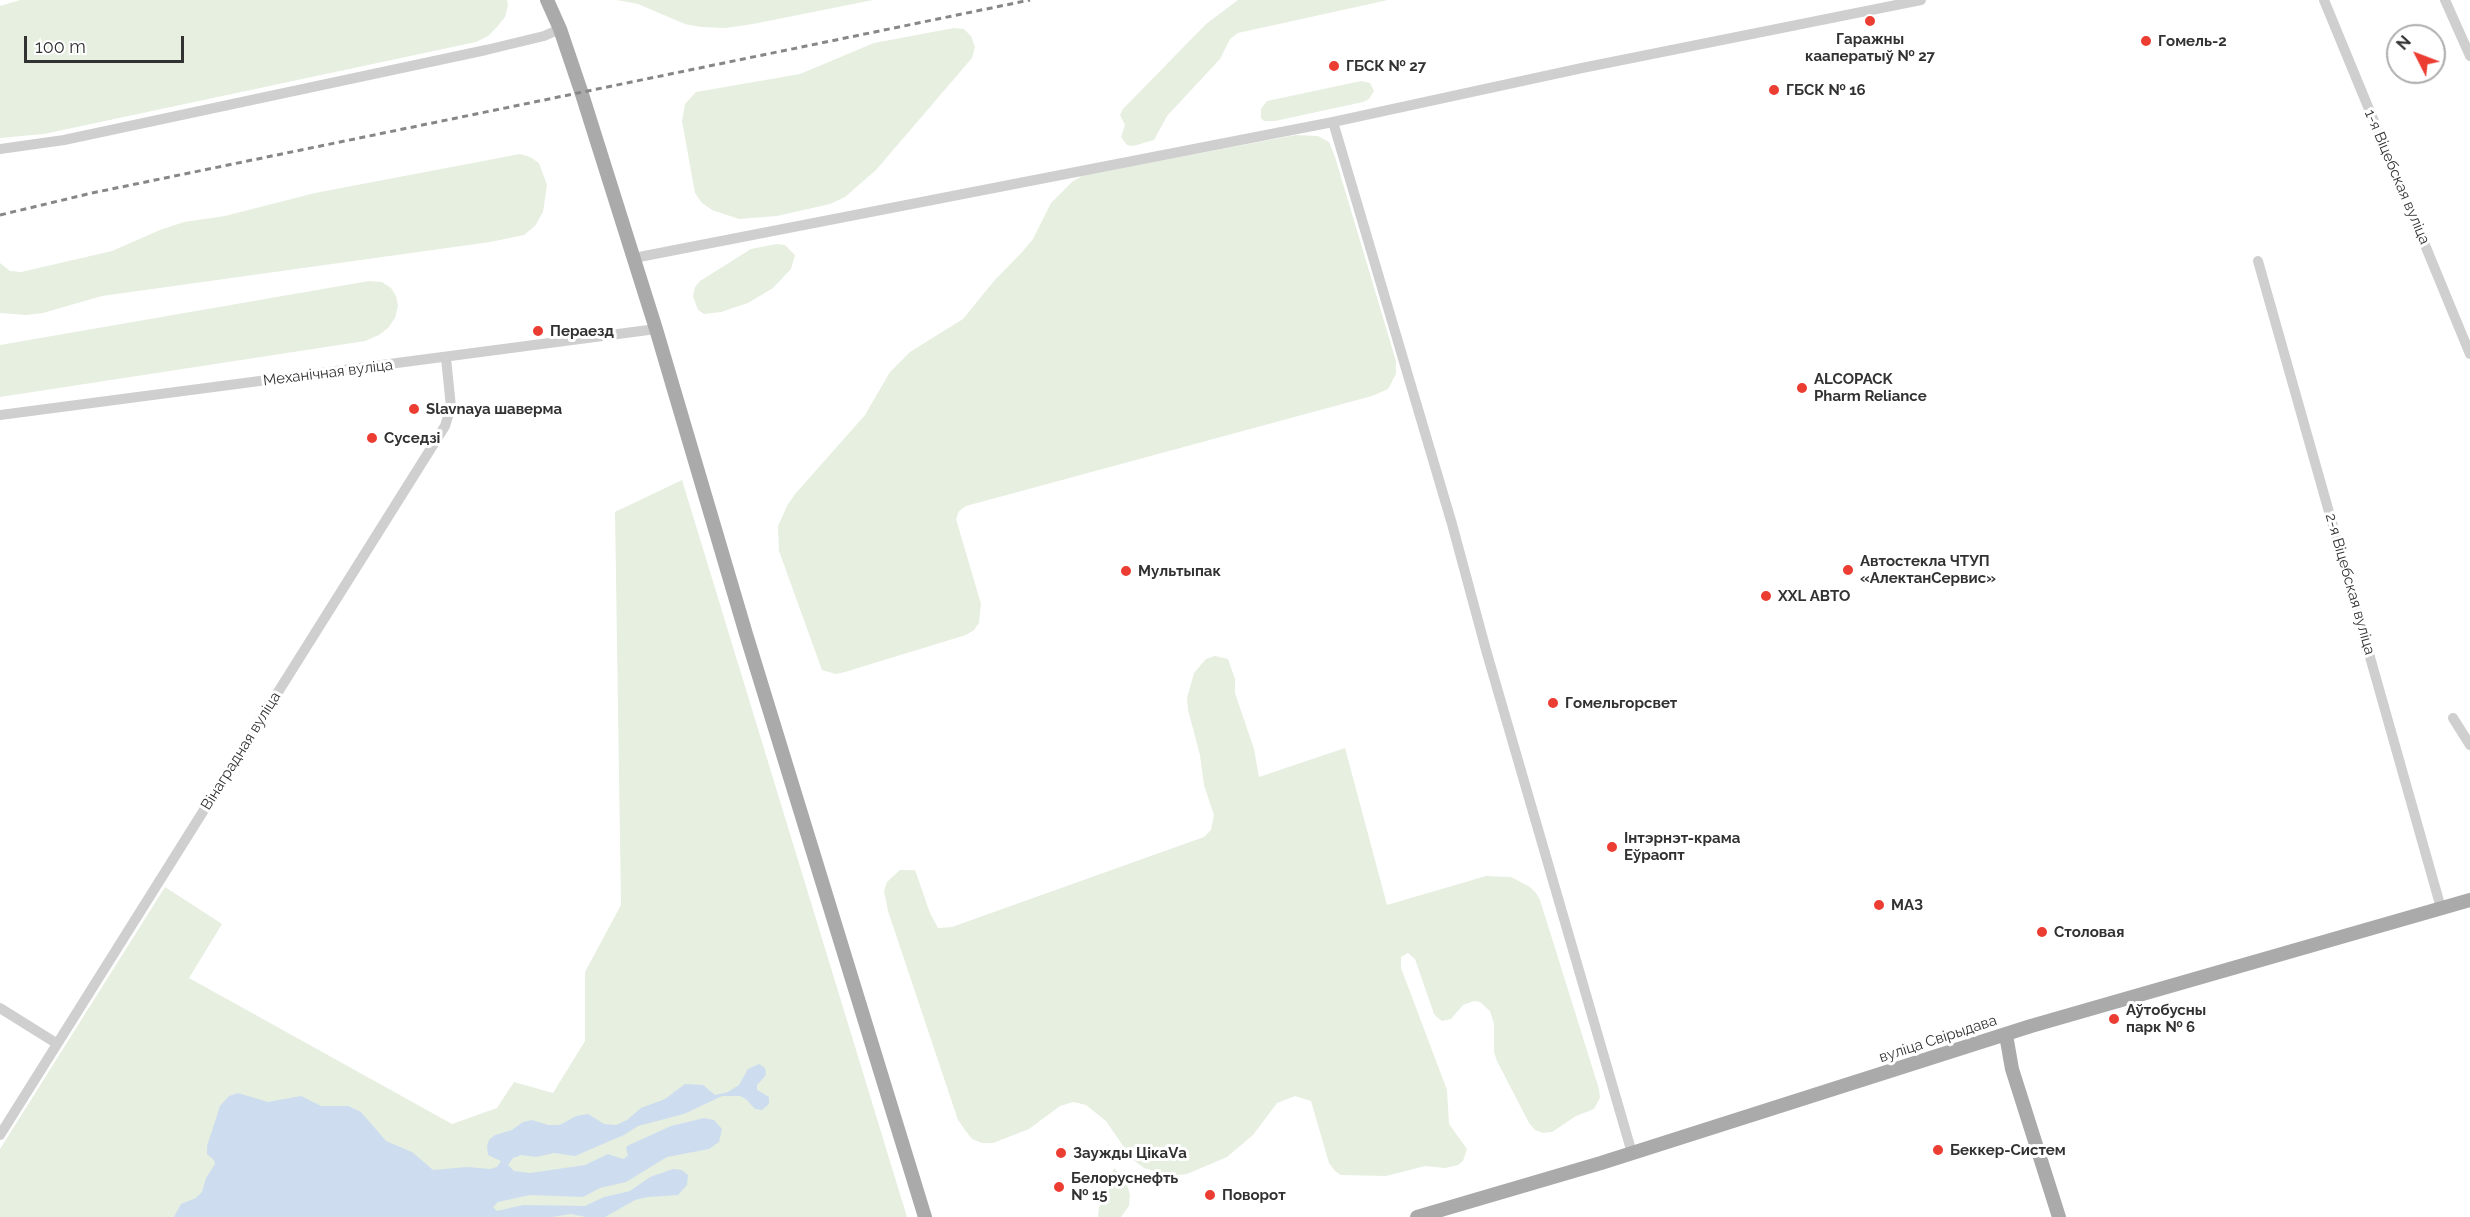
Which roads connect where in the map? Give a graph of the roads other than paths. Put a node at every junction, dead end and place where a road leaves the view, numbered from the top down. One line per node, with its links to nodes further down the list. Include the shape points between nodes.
1 (547, 0): 5 (main road)
2 (1921, 0): 7 (street)
3 (2324, 0): 12 (street, 1-я Віцебская вуліца)
4 (2445, 0): 6 (street)
5 (560, 29): 8 (street, via 486,50 75,138); 9 (main road)
6 (2470, 56)
7 (1333, 122): 9 (street); 23 (street)
8 (0, 148)
9 (634, 258): 11 (main road)
10 (2258, 261): 18 (street, 2-я Віцебская вуліца)
11 (656, 329): 13 (street, Механічная вуліца); 24 (main road)
12 (2470, 354)
13 (446, 358): 14 (street, Механічная вуліца); 21 (street, Вінаградная вуліца, via 451,407 445,426)
14 (0, 415)
15 (2453, 718): 16 (street)
16 (2470, 745)
17 (2470, 900): 18 (main road, вуліца Свірыдава)
18 (2441, 908): 20 (main road, вуліца Свірыдава)
19 (0, 1008): 21 (street)
20 (2006, 1035): 23 (main road, вуліца Свірыдава); 26 (main road, via 2012,1069)
21 (56, 1043): 22 (street, Вінаградная вуліца)
22 (0, 1135)
23 (1632, 1153): 25 (main road, вуліца Свірыдава)
24 (925, 1217)
25 (1417, 1217)
26 (2059, 1217)

